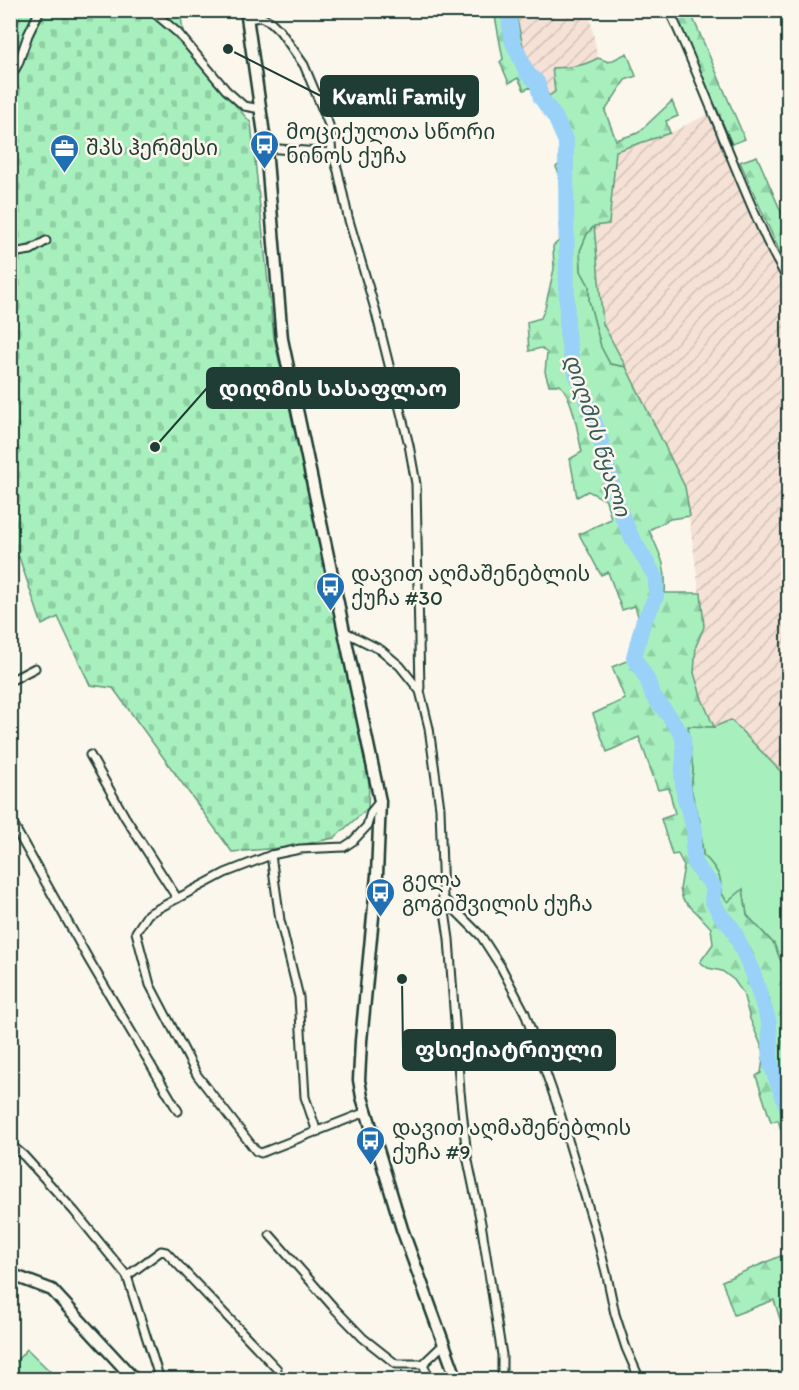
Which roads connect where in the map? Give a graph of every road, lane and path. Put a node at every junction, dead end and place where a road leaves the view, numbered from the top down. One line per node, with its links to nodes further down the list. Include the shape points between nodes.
1 (40, 10): 5 (street)
2 (151, 10): 6 (street, via 178,33 226,90 244,106)
3 (669, 10): 13 (street, via 764,234)
4 (246, 15): 6 (street); 8 (street, via 272,22 304,64 329,125)
5 (10, 78)
6 (261, 109): 7 (street)
7 (266, 148): 8 (street); 14 (street, via 282,339)
8 (332, 153): 17 (street, via 375,309 416,484)
9 (46, 241): 11 (street)
10 (10, 246): 11 (street)
11 (18, 252): 12 (street)
12 (10, 256)
13 (789, 281)
14 (344, 631): 17 (street, via 381,650); 19 (street)
15 (35, 668): 16 (street)
16 (10, 681)
17 (420, 691): 23 (street, via 440,808)
18 (90, 755): 22 (street)
19 (380, 801): 21 (street, via 367,826 344,847); 25 (street, via 361,1041 360,1080)
20 (10, 819): 24 (street)
21 (271, 855): 22 (street); 26 (street, via 280,920 299,996 305,1097)
22 (177, 898): 26 (street, via 148,914 136,932 150,985 197,1075 259,1153)
23 (443, 898): 38 (street, via 466,1156 493,1294); 39 (street, via 481,936 525,1013 594,1226 615,1314)
24 (178, 1111)
25 (366, 1112): 26 (street); 31 (street, via 402,1229)
26 (317, 1132)
27 (10, 1144): 30 (street, via 74,1211)
28 (270, 1235): 32 (street, via 363,1338 396,1364)
29 (10, 1274): 34 (street, via 52,1290)
30 (127, 1276): 33 (street, via 161,1251 166,1252); 35 (street)
31 (444, 1344): 32 (street); 37 (street)
32 (423, 1364): 36 (street)
33 (277, 1369)
34 (135, 1380)
35 (160, 1380)
36 (430, 1380)
37 (457, 1380)
38 (502, 1380)
39 (640, 1380)

